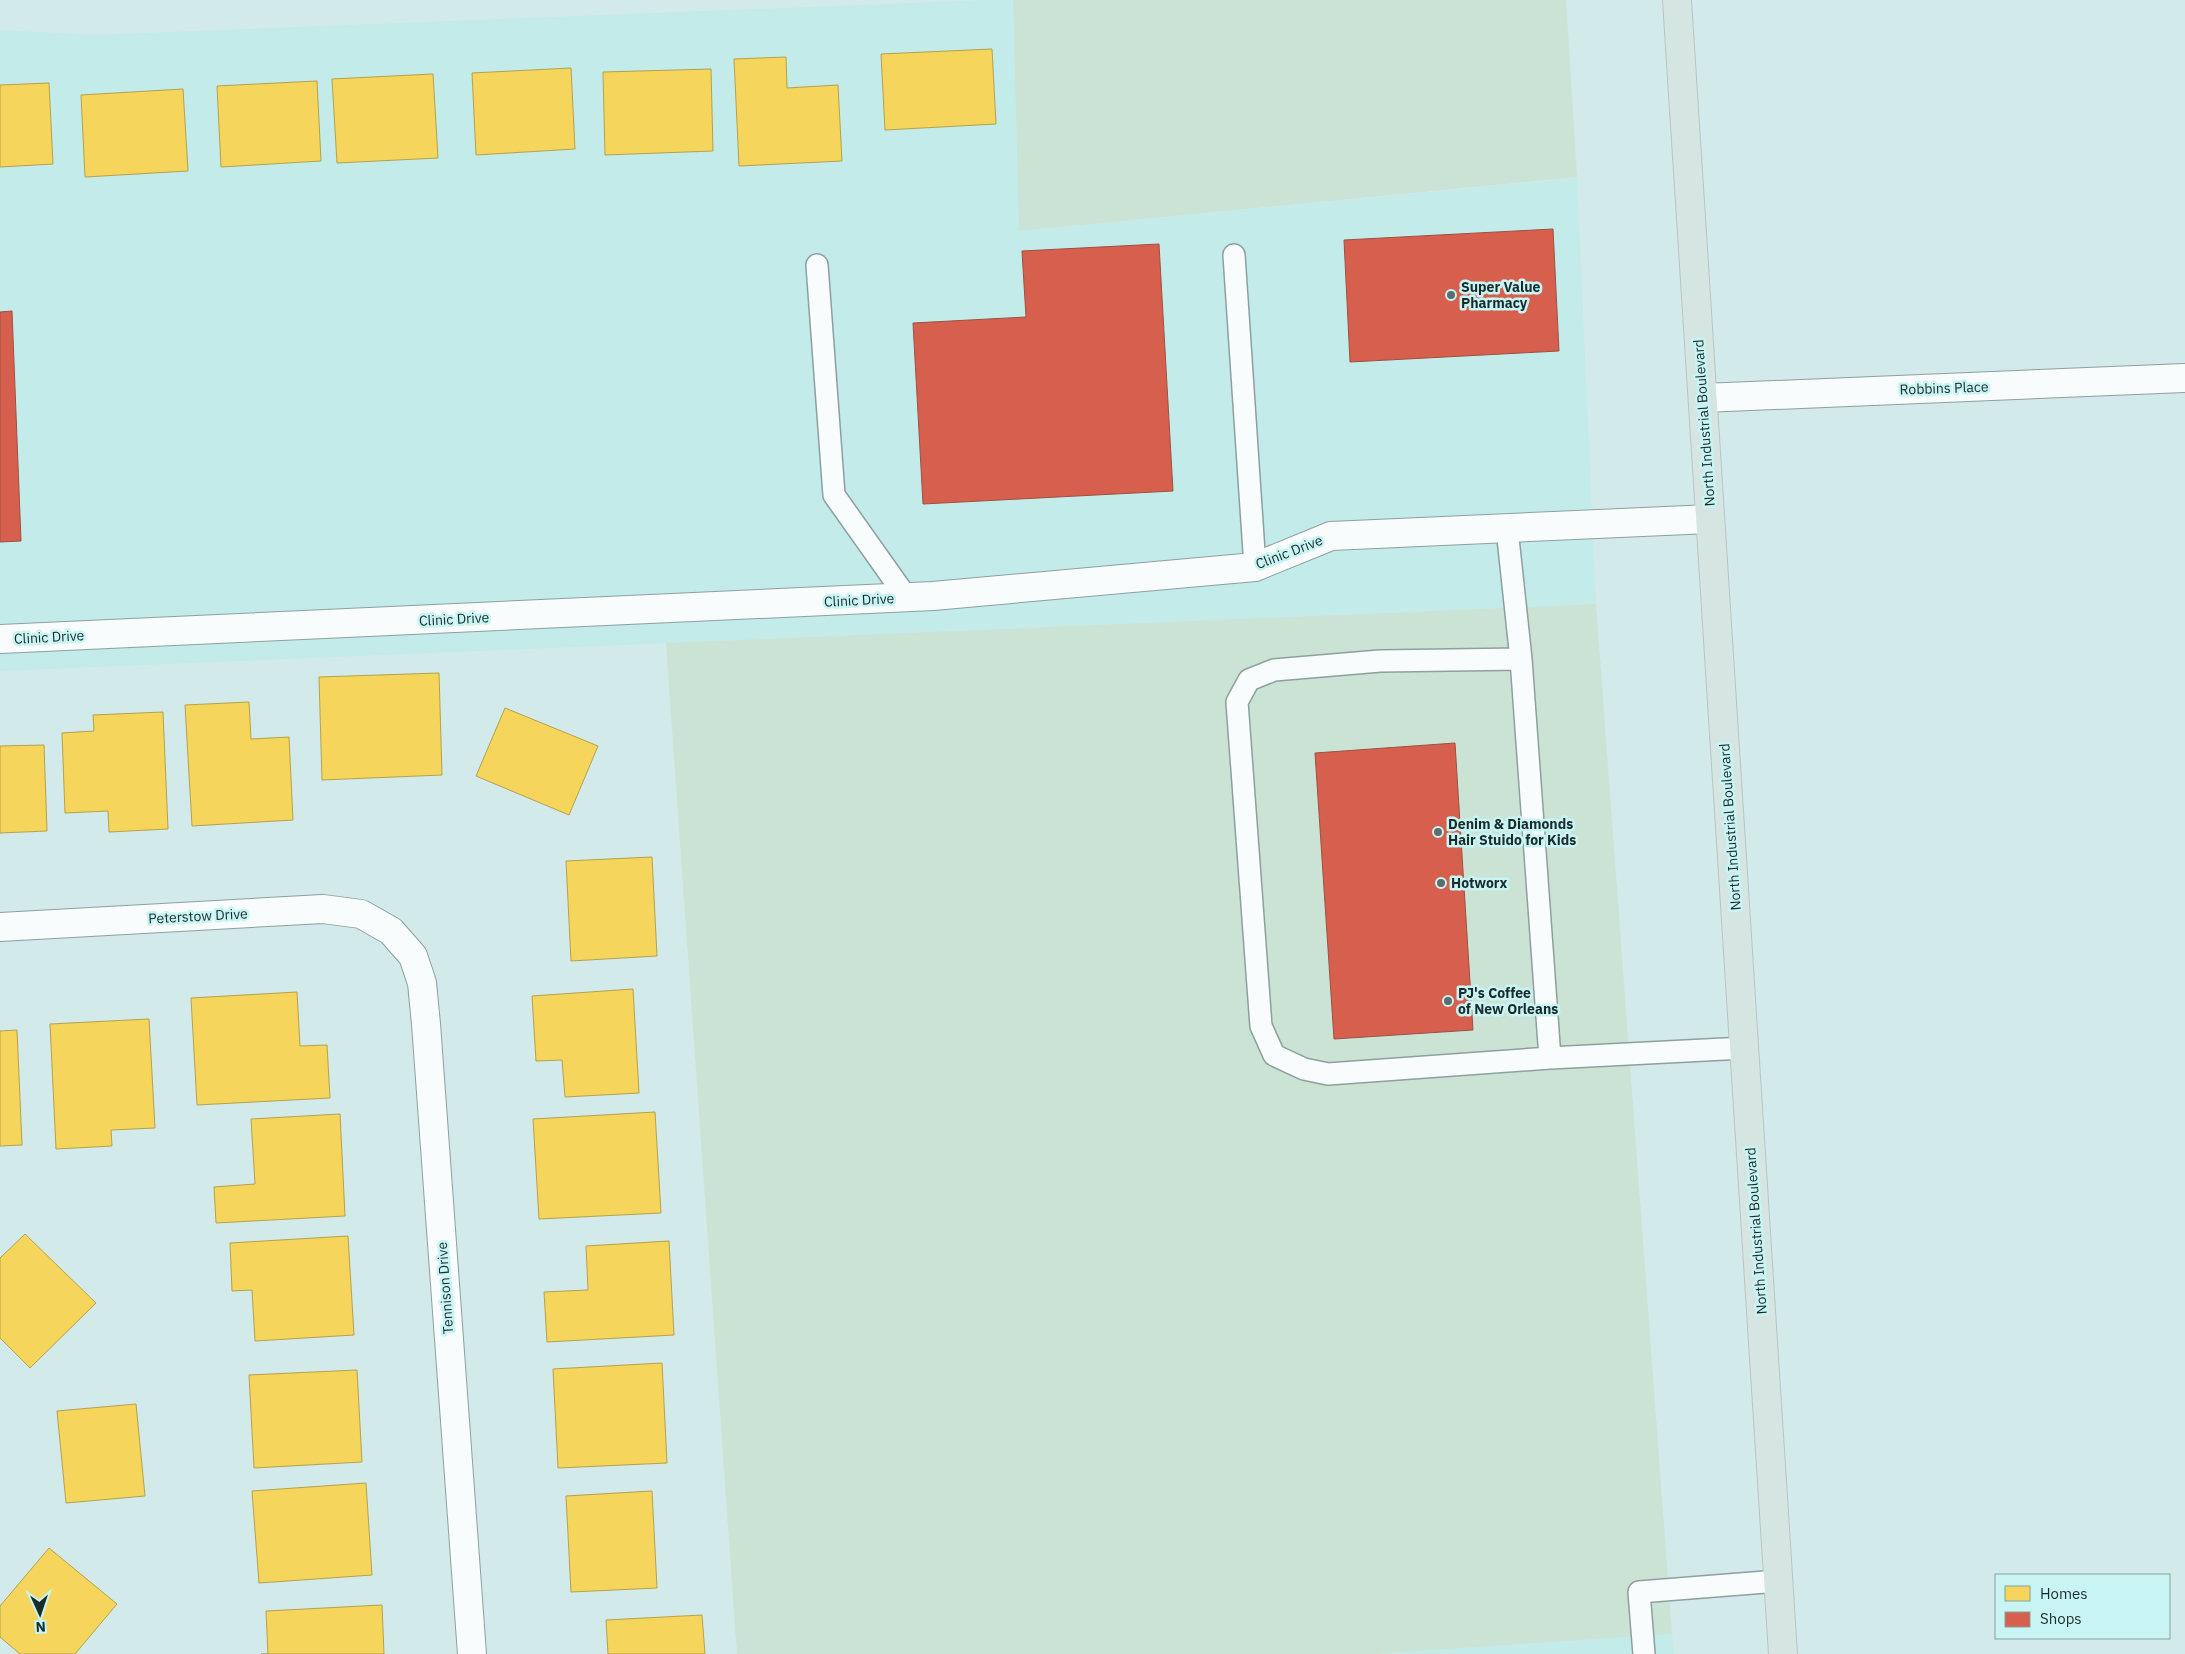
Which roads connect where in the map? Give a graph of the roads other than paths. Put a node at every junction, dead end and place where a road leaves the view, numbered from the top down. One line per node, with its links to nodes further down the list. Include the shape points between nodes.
1 (1677, 0): 5 (main road, North Industrial Boulevard)
2 (1234, 255): 8 (lane)
3 (817, 265): 9 (lane, via 834,495)
4 (2185, 378): 5 (street, Robbins Place)
5 (1703, 398): 6 (main road, North Industrial Boulevard)
6 (1710, 519): 7 (street, Clinic Drive); 14 (main road, North Industrial Boulevard)
7 (1507, 528): 8 (street, Clinic Drive, via 1331,536); 11 (lane)
8 (1255, 567): 9 (street, Clinic Drive)
9 (907, 598): 10 (street, Clinic Drive)
10 (0, 639)
11 (1521, 659): 15 (lane); 15 (lane, via 1380,661 1274,670 1249,680 1238,702 1261,1026 1274,1055 1328,1074)
12 (0, 927): 13 (street, Peterstow Drive, via 323,909 361,914)
13 (391, 931): 17 (street, Tennison Drive, via 413,956 422,983)
14 (1744, 1048): 15 (lane); 16 (main road, North Industrial Boulevard)
15 (1550, 1058)
16 (1778, 1581): 18 (lane, via 1639,1592); 19 (main road, North Industrial Boulevard)
17 (472, 1654)
18 (1644, 1654)
19 (1783, 1654)

